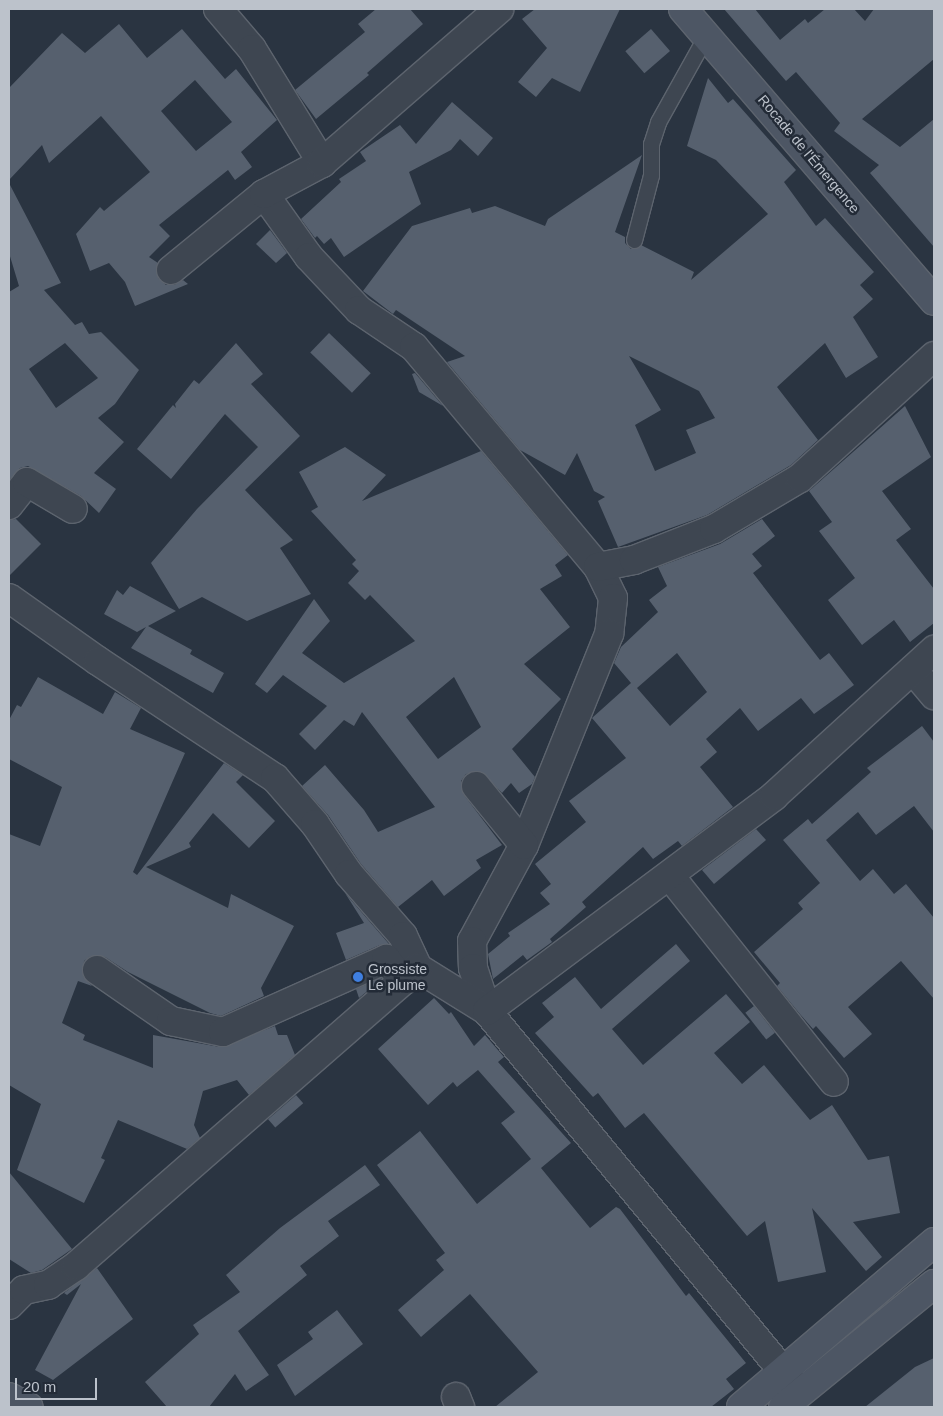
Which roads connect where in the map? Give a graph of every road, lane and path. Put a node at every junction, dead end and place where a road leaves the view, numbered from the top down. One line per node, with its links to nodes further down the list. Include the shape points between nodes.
1 (218, 9): 5 (street, via 252,49)
2 (499, 9): 5 (street)
3 (683, 9): 4 (main road, Rocade de l'Émergence)
4 (707, 34): 7 (lane, via 658,122 651,144 651,175); 9 (main road, Rocade de l'Émergence)
5 (322, 163): 6 (street)
6 (264, 194): 8 (street); 13 (street, via 309,257 359,310 414,347)
7 (634, 240)
8 (171, 270)
9 (934, 301)
10 (934, 356): 13 (street, via 800,478 714,529 634,560)
11 (9, 506): 12 (street, via 27,482)
12 (73, 509)
13 (598, 567): 19 (street, via 613,598 610,634)
14 (9, 598): 22 (street, via 98,662 275,778 315,824 349,874 404,936)
15 (934, 650): 16 (street)
16 (913, 670): 17 (street); 20 (street, via 774,796)
17 (934, 696)
18 (476, 786): 19 (street)
19 (524, 845): 23 (street, via 472,942 473,968)
20 (670, 876): 23 (street); 24 (street)
21 (97, 970): 22 (street, via 171,1021 223,1032 386,959)
22 (410, 975): 23 (street); 27 (street, via 76,1266 48,1285 24,1290)
23 (487, 1011): 28 (street)
24 (834, 1082)
25 (934, 1242): 28 (main road)
26 (934, 1284): 30 (main road)
27 (9, 1305)
28 (783, 1373): 30 (street); 32 (main road)
29 (9, 1397): 31 (main road)
30 (792, 1400)
31 (29, 1407)
32 (741, 1407)

